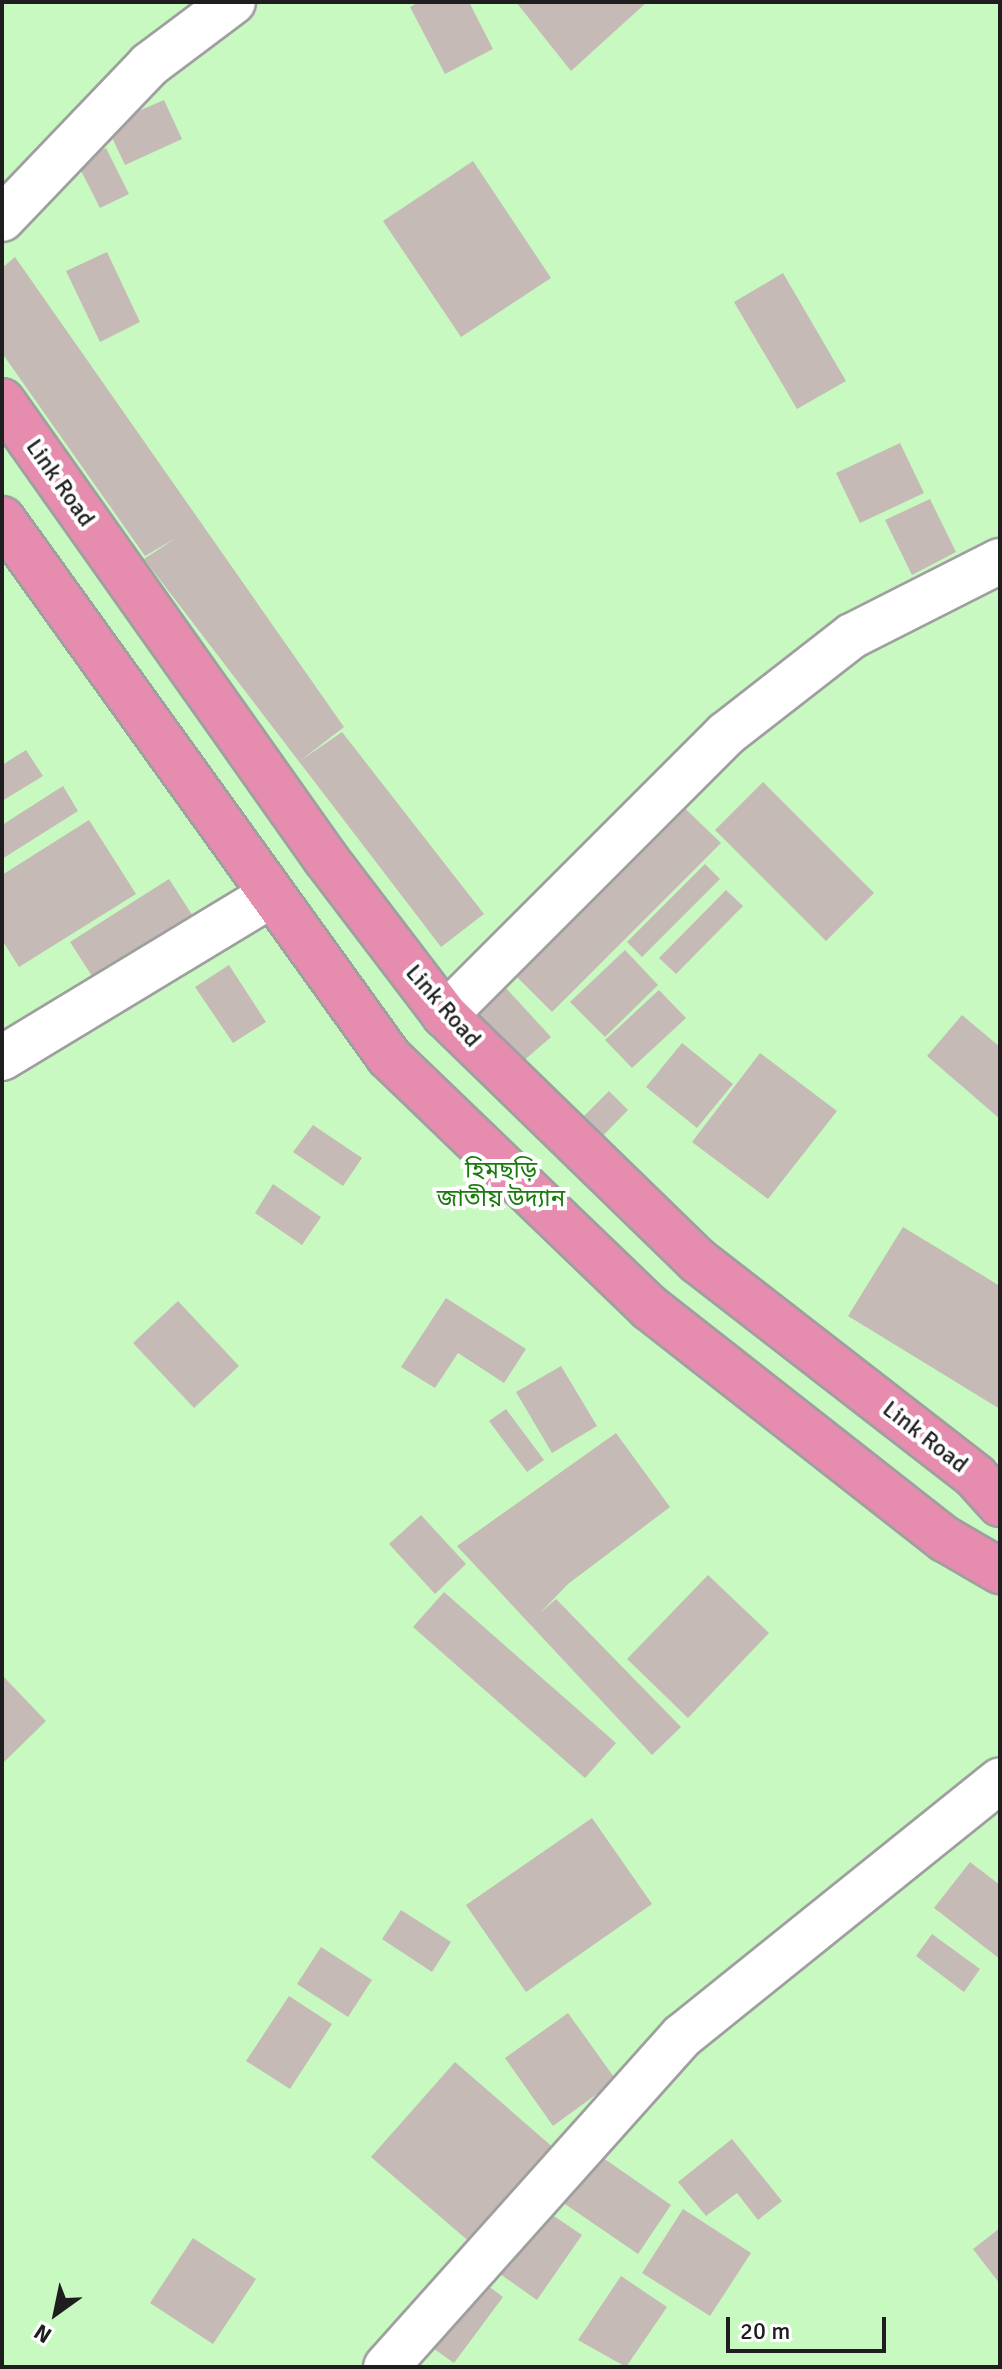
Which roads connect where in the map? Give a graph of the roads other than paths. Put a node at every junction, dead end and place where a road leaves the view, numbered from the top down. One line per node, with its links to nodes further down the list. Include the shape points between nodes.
1 (233, 2): 2 (street, via 149,65)
2 (2, 219)
3 (2, 401): 7 (highway, Link Road, via 326,859)
4 (2, 519): 6 (highway)
5 (1000, 561): 7 (street, via 852,636 726,734)
6 (270, 896): 8 (street); 10 (highway, via 389,1057 650,1308 945,1539)
7 (445, 1015): 9 (highway, Link Road, via 698,1261 975,1476)
8 (2, 1058)
9 (1000, 1504)
10 (1000, 1571)
11 (1000, 1780): 12 (street, via 682,2036)
12 (386, 2367)

